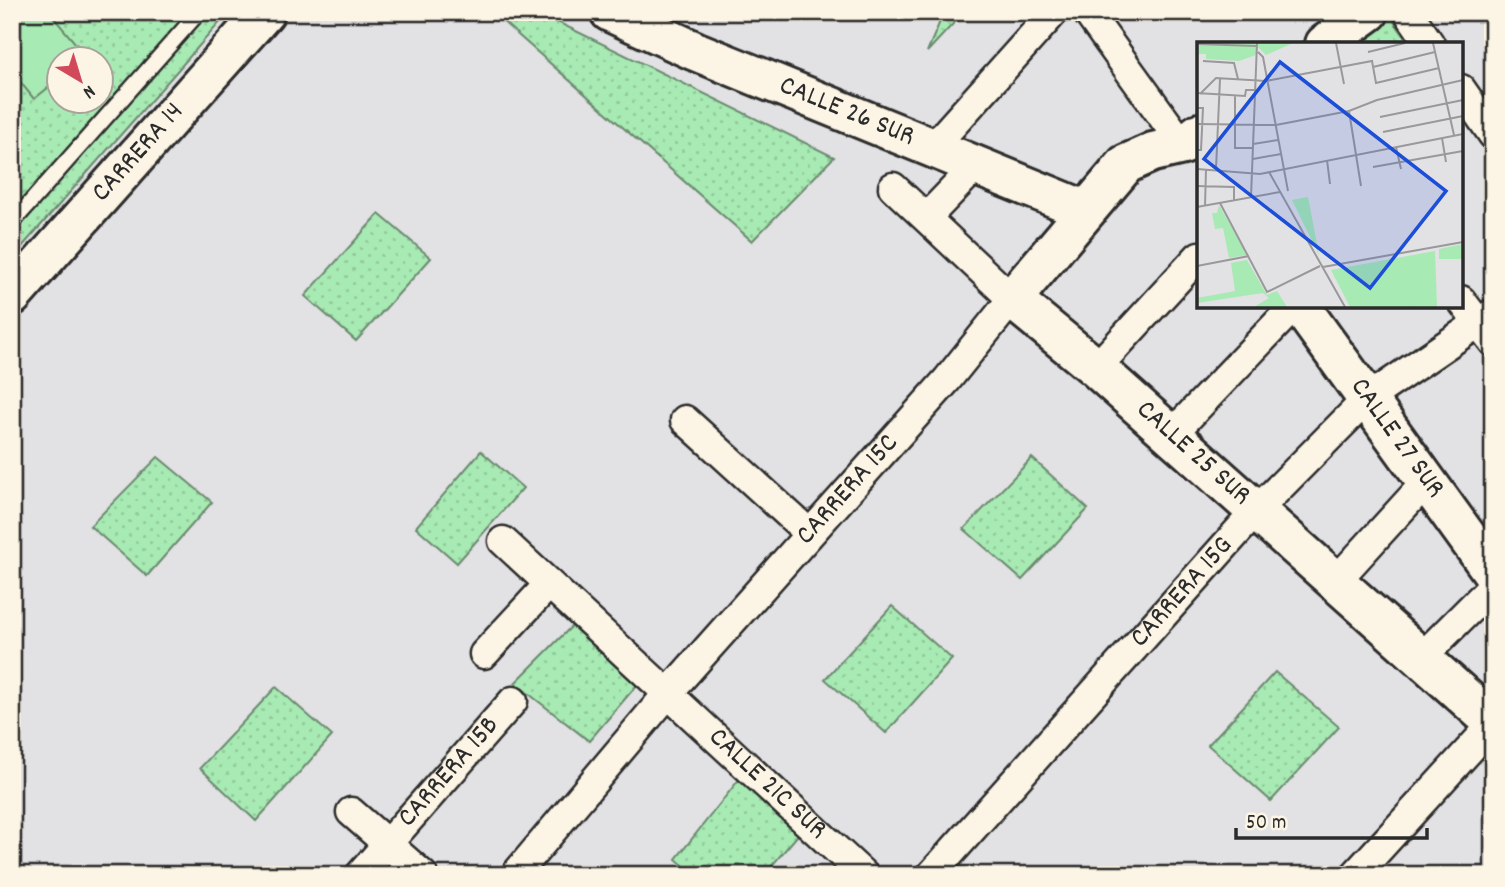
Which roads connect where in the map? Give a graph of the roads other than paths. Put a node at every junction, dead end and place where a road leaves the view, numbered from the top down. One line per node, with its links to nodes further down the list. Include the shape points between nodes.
1 (199, 12): 18 (lane)
2 (265, 12): 20 (street, CARRERA 14)
3 (610, 12): 12 (street, CALLE 26 SUR)
4 (1054, 12): 12 (street)
5 (1087, 12): 13 (street)
6 (1369, 12): 8 (street)
7 (1409, 12): 9 (street)
8 (1328, 42)
9 (1429, 42)
10 (1463, 92): 11 (street)
11 (1493, 135)
12 (932, 148): 14 (street, CALLE 26 SUR)
13 (1193, 148): 16 (street, CARRERA 15C, via 1153,152 1125,164)
14 (976, 166): 16 (street, CALLE 26 SUR); 17 (street)
15 (893, 187): 17 (street, CALLE 25 SUR)
16 (1085, 210): 21 (street, CARRERA 15C)
17 (926, 217): 21 (street, CALLE 25 SUR)
18 (12, 223)
19 (1197, 258): 26 (street)
20 (12, 296)
21 (1012, 299): 26 (street, CALLE 25 SUR); 32 (street, CARRERA 15C, via 947,380)
22 (1463, 302): 25 (street)
23 (1292, 308): 29 (street)
24 (1301, 308): 27 (street, CALLE 27 SUR)
25 (1488, 326): 27 (street, CARRERA 15G)
26 (1096, 368): 29 (street, CALLE 25 SUR)
27 (1367, 400): 30 (street, CALLE 27 SUR); 31 (street, CARRERA 15G)
28 (685, 420): 32 (street)
29 (1171, 435): 31 (street, CALLE 25 SUR)
30 (1427, 481): 34 (street, CALLE 27 SUR); 35 (street)
31 (1256, 512): 35 (street, CALLE 25 SUR); 49 (street, CARRERA 15G)
32 (809, 533): 40 (street, CARRERA 15C)
33 (503, 541): 36 (street, CALLE 21C SUR)
34 (1493, 572)
35 (1335, 582): 39 (street, CALLE 25 SUR)
36 (549, 584): 38 (street); 40 (street, CALLE 21C SUR)
37 (1493, 586): 39 (street)
38 (484, 654)
39 (1421, 658): 42 (street, CALLE 25 SUR)
40 (668, 692): 47 (street, CARRERA 15C); 48 (street, CALLE 21C SUR)
41 (513, 701): 44 (street, CARRERA 15B)
42 (1493, 723): 50 (street)
43 (351, 812): 44 (street)
44 (387, 844): 45 (street, CARRERA 15B); 46 (street)
45 (360, 875)
46 (423, 875)
47 (515, 875)
48 (864, 875)
49 (931, 875)
50 (1355, 875)

